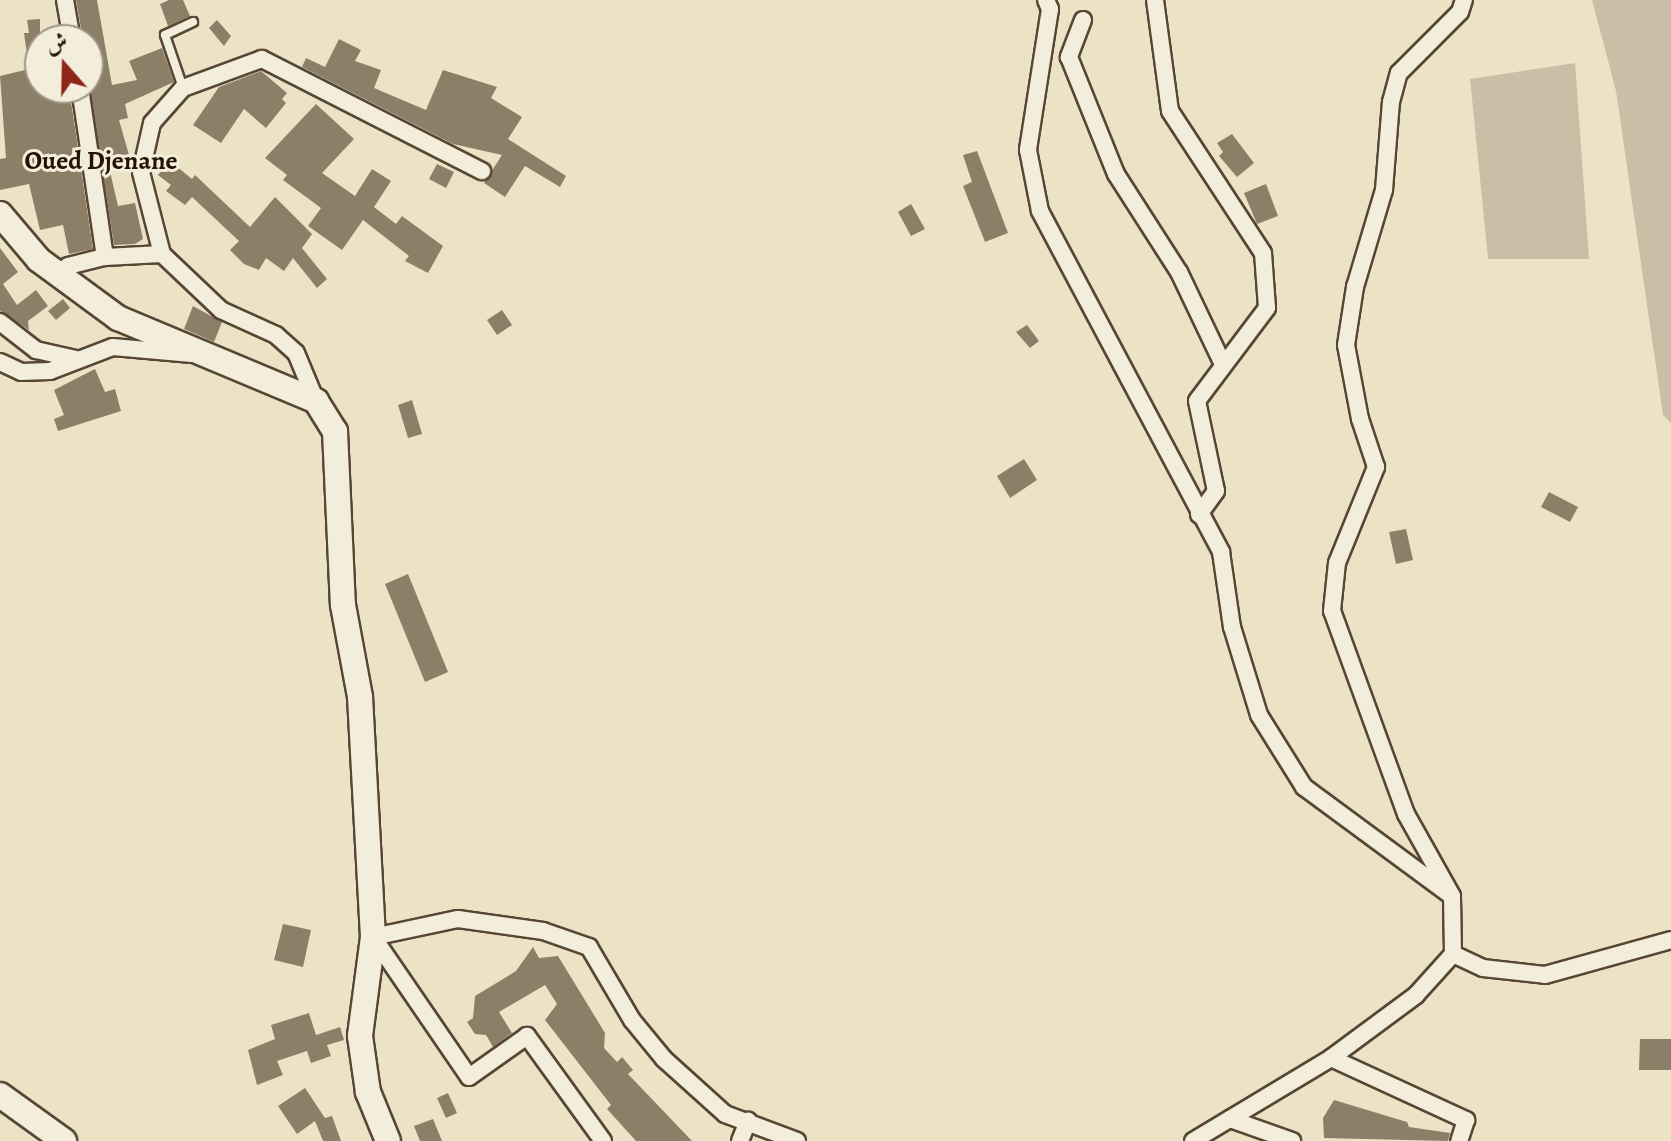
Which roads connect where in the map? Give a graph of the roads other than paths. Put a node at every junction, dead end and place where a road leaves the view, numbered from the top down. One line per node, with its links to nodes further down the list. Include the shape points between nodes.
1 (65, 0): 7 (street)
2 (1046, 0): 21 (street, via 1050,9 1028,150 1040,211)
3 (1155, 0): 19 (street, via 1170,111 1263,253 1267,308)
4 (1464, 0): 22 (street, via 1460,12 1399,73 1391,102 1384,190 1355,287 1346,345 1360,419 1376,467 1337,563 1332,611 1406,814)
5 (1083, 20): 19 (street, via 1069,57 1116,174 1179,272)
6 (193, 22): 8 (lane, via 165,35)
7 (69, 24)
8 (183, 88): 10 (street, via 262,59); 12 (street, via 152,123 141,172)
9 (82, 104): 13 (street)
10 (482, 171)
11 (0, 214): 14 (main road)
12 (162, 254): 13 (street); 20 (street, via 221,310 276,335 296,353)
13 (105, 257): 14 (street, via 68,266)
14 (57, 275): 16 (main road, via 118,318)
15 (0, 322): 17 (street, via 36,350)
16 (210, 355): 17 (street, via 113,347); 20 (main road)
17 (76, 359): 18 (street, via 50,371 21,372)
18 (0, 362)
19 (1222, 362): 21 (street, via 1197,401 1216,491)
20 (316, 401): 23 (main road, via 335,431 343,605 360,697)
21 (1199, 514): 22 (street, via 1221,552 1232,627 1259,715 1304,787)
22 (1452, 896): 25 (street)
23 (373, 937): 29 (street, via 458,919 543,931 589,947 632,1020 664,1059 725,1114); 31 (main road, via 360,1036 368,1092); 32 (street, via 469,1077 527,1036)
24 (1671, 940): 25 (street, via 1545,975 1483,968)
25 (1453, 954): 26 (street, via 1416,995)
26 (1331, 1058): 28 (street); 37 (street, via 1466,1120)
27 (0, 1095): 30 (main road)
28 (1230, 1119): 35 (street); 36 (street)
29 (748, 1121): 33 (street); 34 (street)
30 (64, 1141)
31 (388, 1141)
32 (603, 1141)
33 (740, 1141)
34 (797, 1141)
35 (1193, 1141)
36 (1292, 1141)
37 (1459, 1141)

